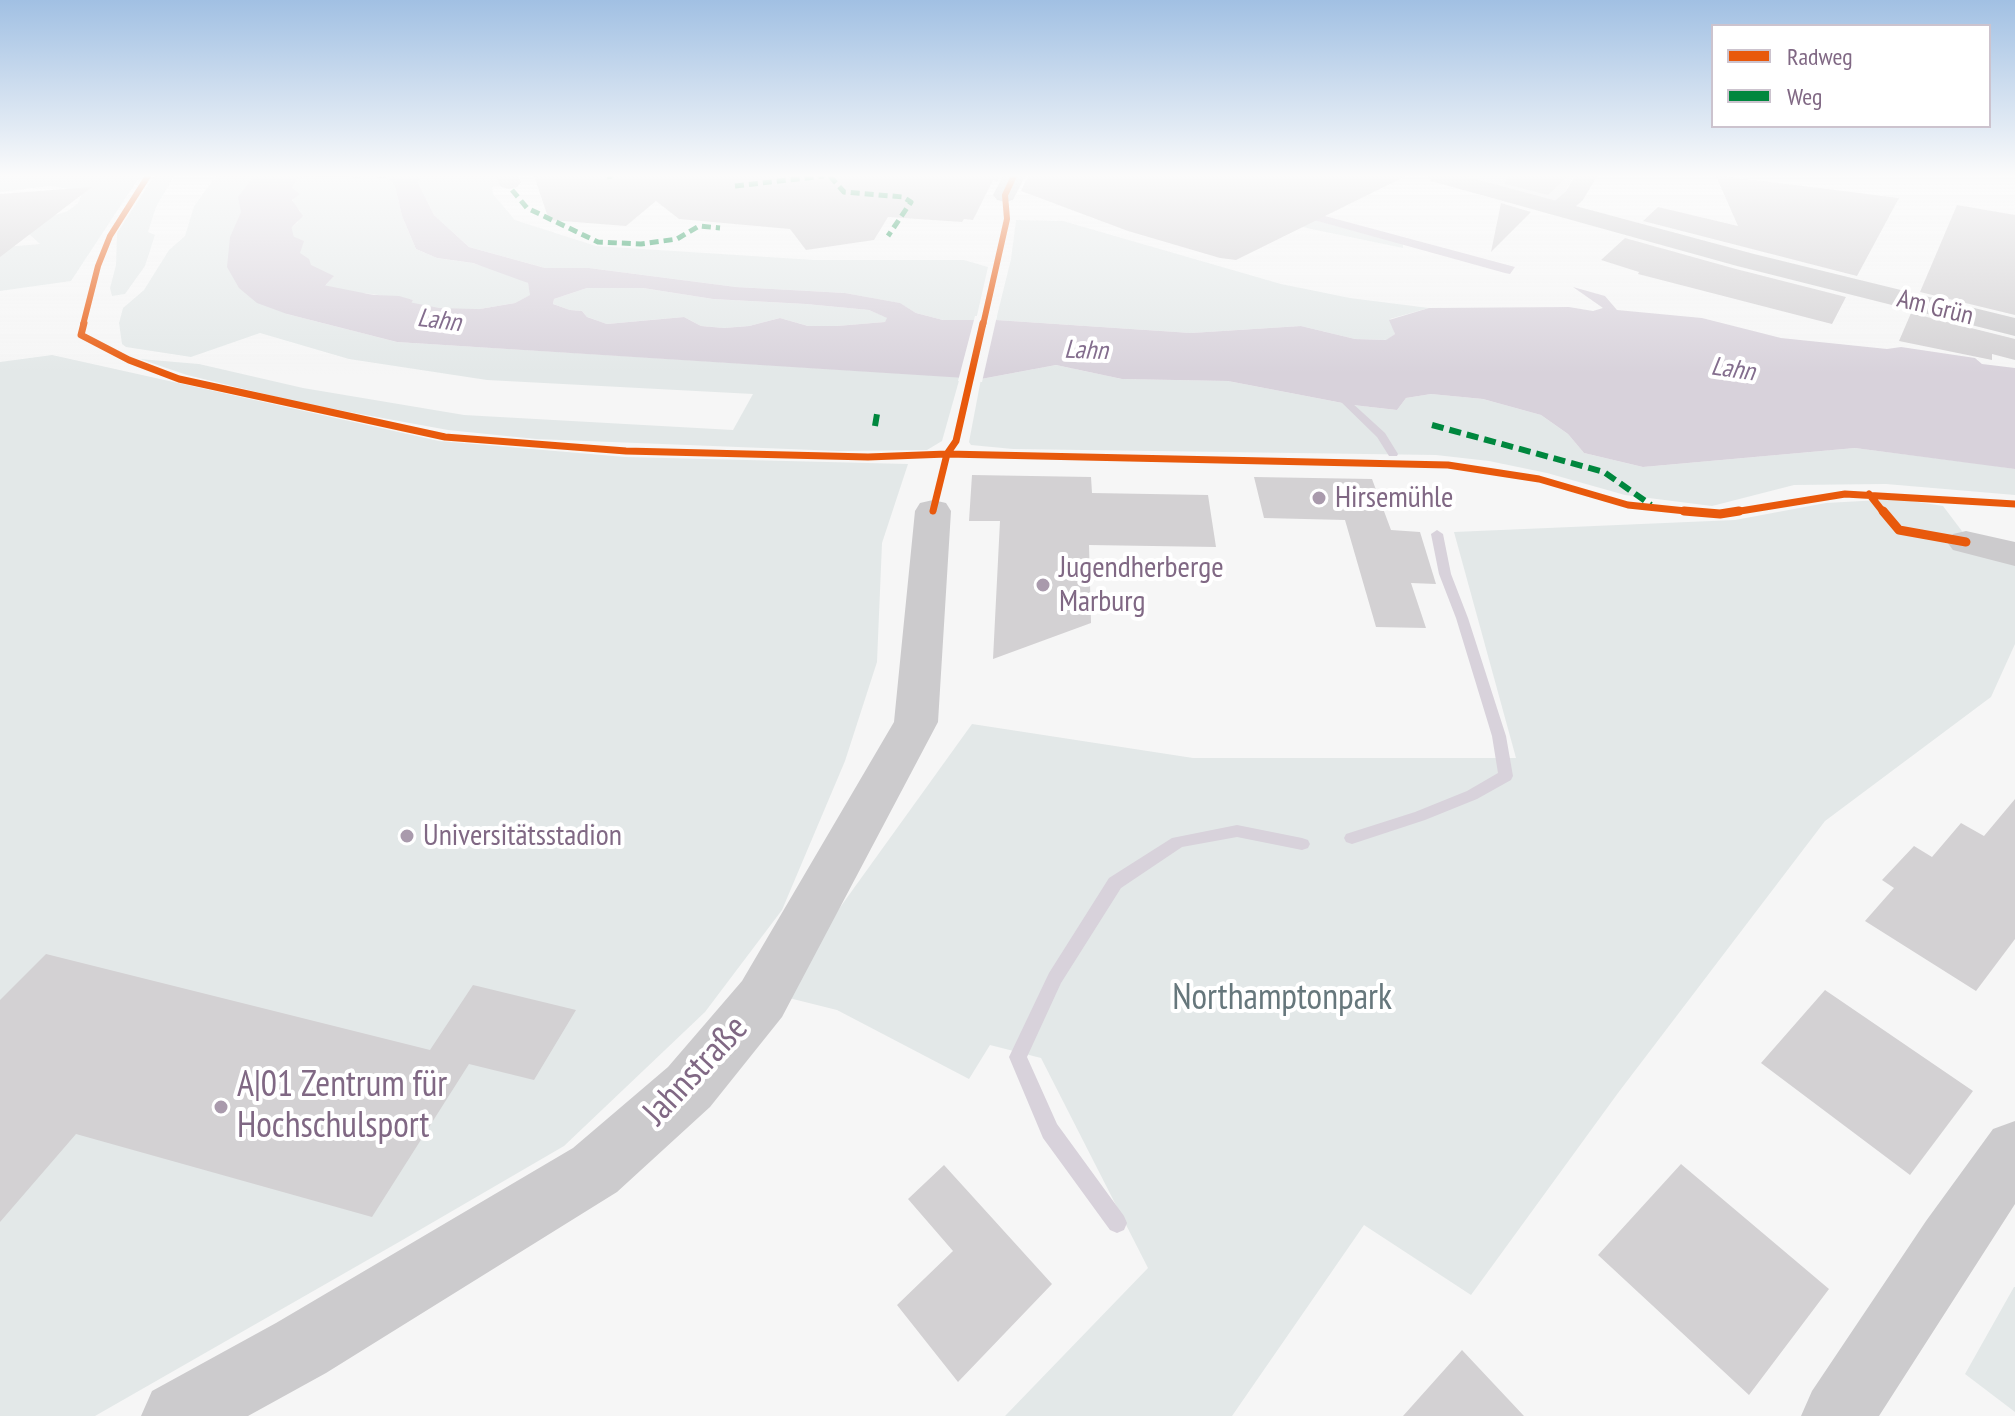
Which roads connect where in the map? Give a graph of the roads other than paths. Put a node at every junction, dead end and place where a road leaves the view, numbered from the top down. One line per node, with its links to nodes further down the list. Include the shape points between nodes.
1 (1680, 242): 2 (street, Am Grün)
2 (2015, 327)
3 (933, 511): 7 (street, Jahnstraße, via 916,722 762,999 689,1087 595,1170 301,1348)
4 (1966, 542): 5 (street)
5 (2015, 554)
6 (2015, 1151): 8 (street)
7 (177, 1416)
8 (1837, 1416)

